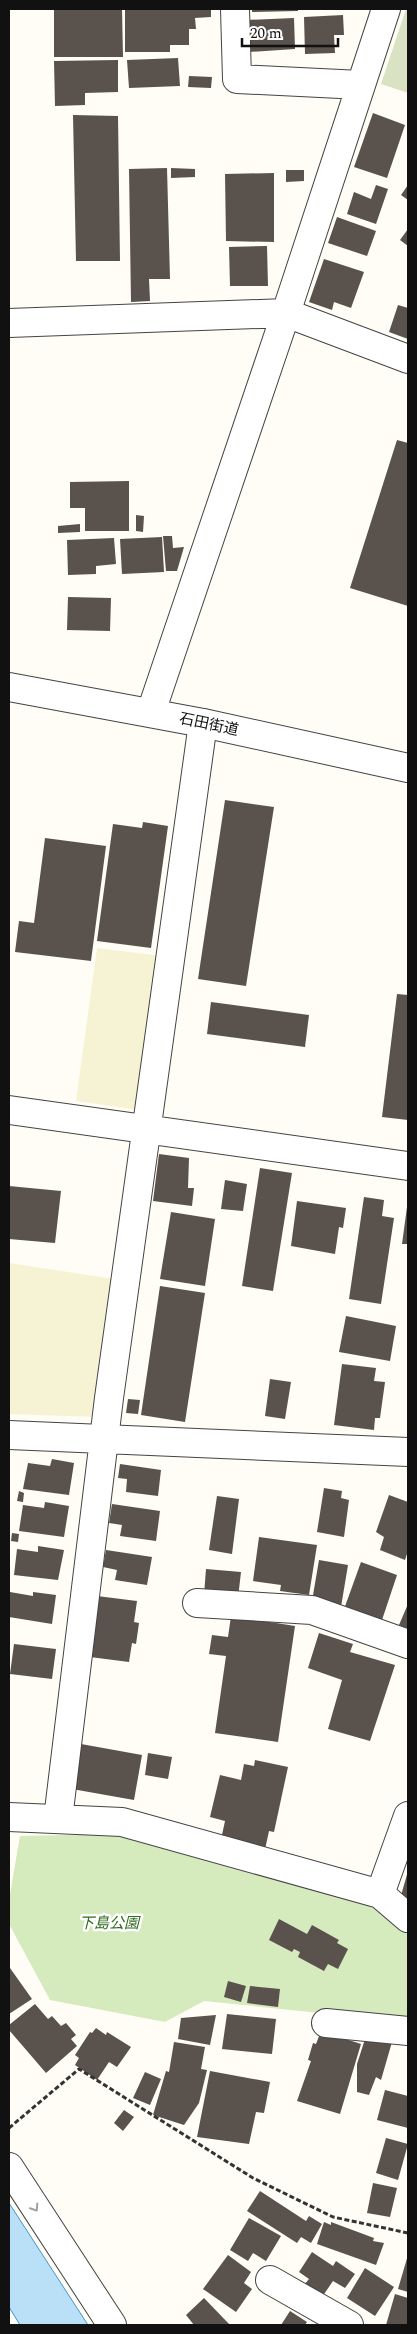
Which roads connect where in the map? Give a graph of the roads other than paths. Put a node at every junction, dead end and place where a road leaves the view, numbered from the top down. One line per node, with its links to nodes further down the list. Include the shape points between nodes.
1 (235, 9): 3 (street, via 237,79)
2 (386, 9): 3 (street)
3 (361, 86): 4 (street)
4 (286, 313): 5 (street); 6 (street); 8 (street)
5 (9, 323)
6 (408, 359)
7 (9, 687): 8 (street, 石田街道)
8 (151, 712): 9 (street, 石田街道)
9 (203, 723): 10 (street, 石田街道); 12 (street)
10 (408, 768)
11 (9, 1110): 12 (street)
12 (145, 1130): 13 (street); 15 (street)
13 (408, 1166)
14 (9, 1435): 15 (street)
15 (104, 1439): 16 (street); 21 (street)
16 (408, 1452)
17 (197, 1603): 18 (street, via 312,1610)
18 (408, 1644)
19 (408, 1816): 22 (street)
20 (9, 1817): 21 (street)
21 (58, 1819): 22 (street, via 122,1822)
22 (380, 1894): 23 (street)
23 (408, 1918)
24 (326, 2023): 25 (street)
25 (408, 2031)
26 (9, 2167): 28 (street, one-way to 28)
27 (270, 2280): 29 (street)
28 (112, 2325)
29 (349, 2325)

